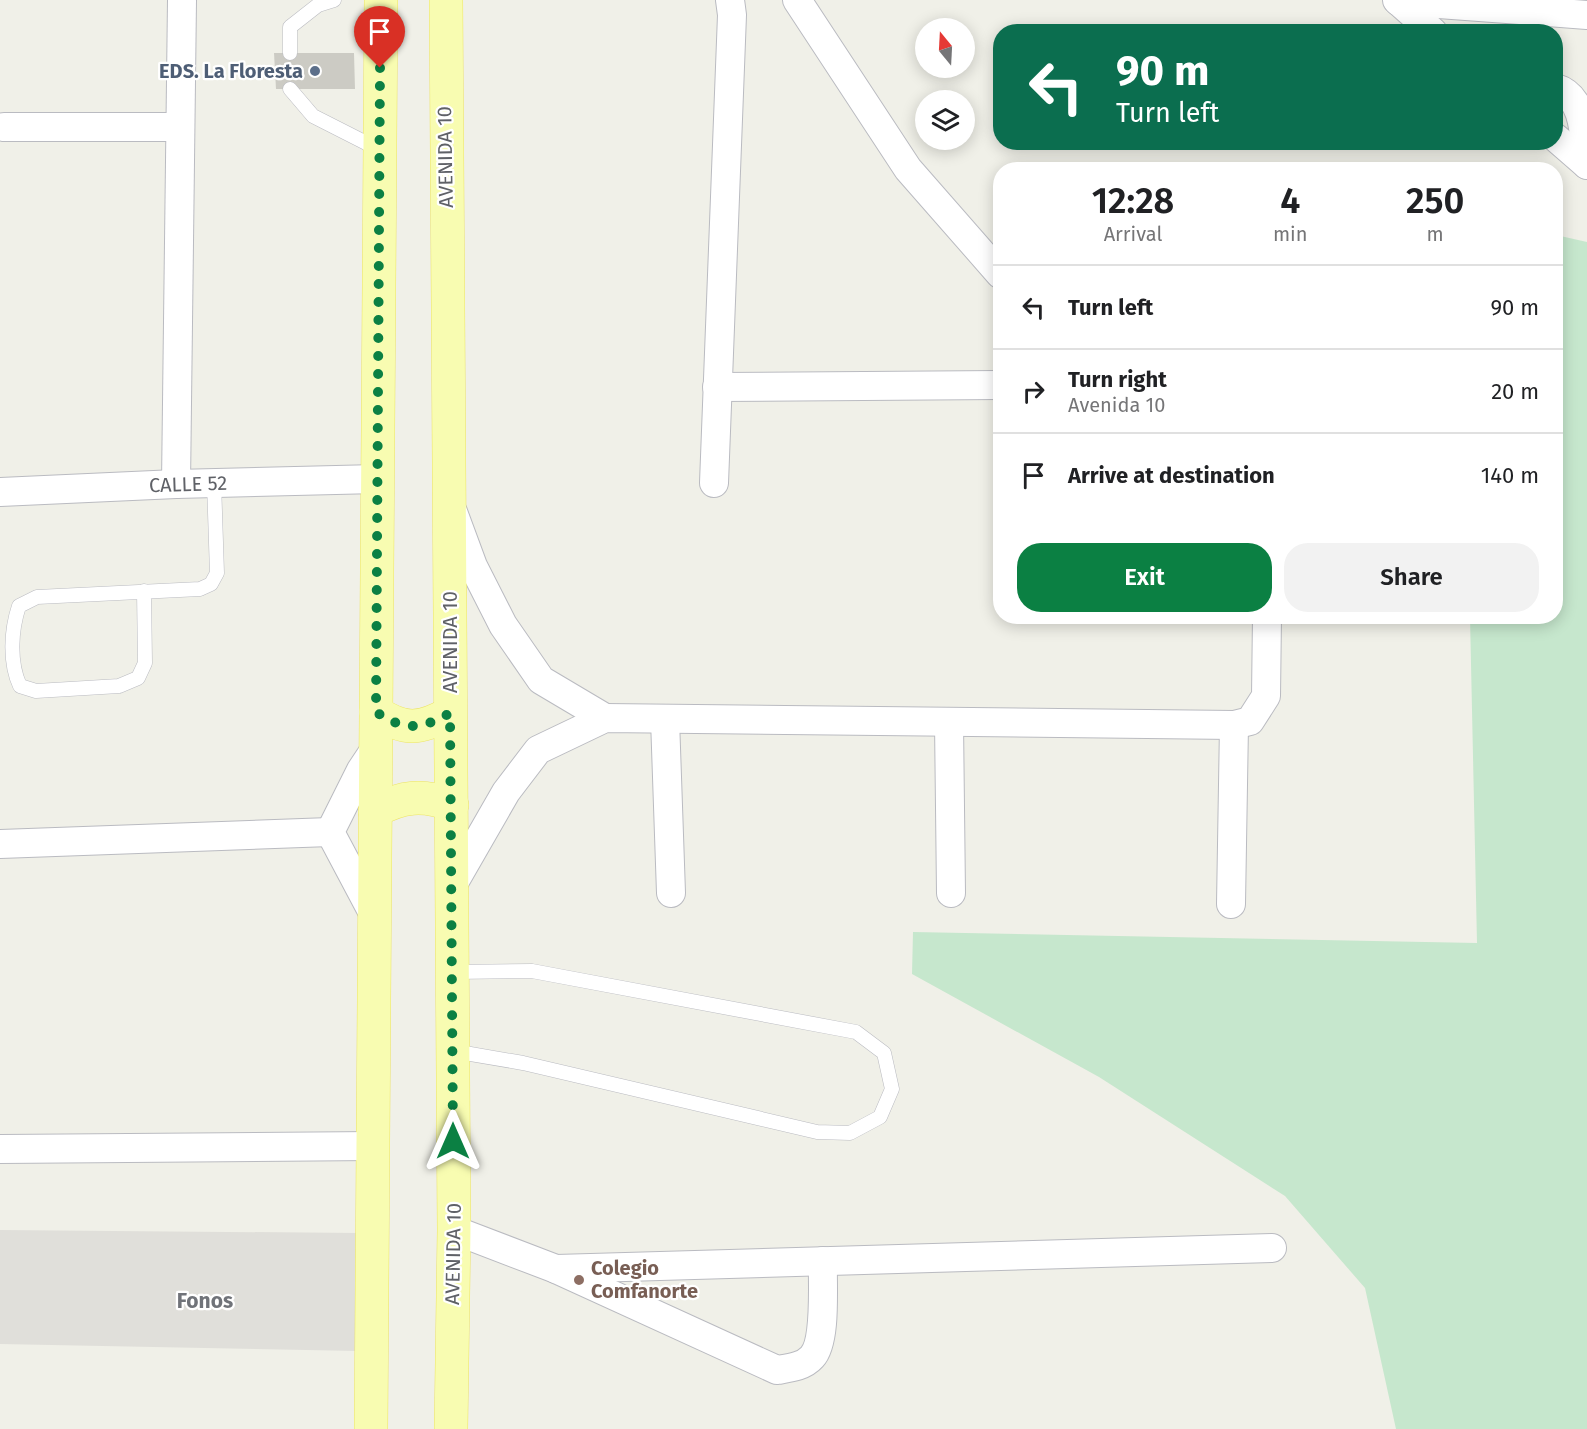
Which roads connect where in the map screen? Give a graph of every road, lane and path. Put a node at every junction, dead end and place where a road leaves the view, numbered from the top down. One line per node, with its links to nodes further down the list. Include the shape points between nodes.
1 (182, 0): 14 (street)
2 (334, 0): 10 (lane, via 318,5 290,27)
3 (381, 0): 16 (main road)
4 (446, 0): 26 (main road, AVENIDA 10)
5 (730, 0): 20 (street)
6 (797, 0): 18 (street, via 908,169)
7 (1397, 1): 8 (street); 9 (street)
8 (1587, 15)
9 (1424, 24)
10 (290, 53)
11 (290, 89): 16 (lane, via 313,116)
12 (1563, 90): 17 (street, via 1577,105)
13 (4, 127): 14 (street)
14 (180, 127): 24 (street)
15 (1563, 144): 17 (street)
16 (379, 149): 21 (main road)
17 (1587, 165)
18 (993, 266)
19 (993, 385): 20 (street)
20 (717, 387): 23 (street)
21 (377, 479): 22 (street, CALLE 52); 29 (main road)
22 (214, 482): 24 (street, CALLE 52); 27 (lane, via 217,573 211,584 200,589)
23 (714, 483)
24 (176, 484): 25 (street, CALLE 52)
25 (0, 492)
26 (450, 504): 30 (main road, AVENIDA 10); 31 (street, via 473,566 498,615 541,680)
27 (144, 591): 27 (lane, via 37,597 19,606 14,622 13,671 20,686 36,691 119,686 138,678 146,663)
28 (1267, 624): 34 (street, via 1266,696 1250,721)
29 (376, 712): 30 (main road, via 393,723 412,727 432,723); 35 (main road)
30 (450, 713): 36 (main road, AVENIDA 10)
31 (604, 718): 32 (street); 40 (street, via 538,750 506,792)
32 (665, 719): 33 (street); 41 (street)
33 (950, 722): 34 (street); 42 (street)
34 (1233, 725): 43 (street)
35 (375, 749): 37 (main road); 38 (street)
36 (452, 805): 37 (main road, via 433,798 412,797); 40 (main road, AVENIDA 10)
37 (375, 811): 44 (main road)
38 (330, 832): 39 (street); 44 (street)
39 (0, 844)
40 (452, 886): 45 (main road, AVENIDA 10)
41 (671, 893)
42 (951, 893)
43 (1231, 904)
44 (374, 915): 47 (main road)
45 (453, 972): 46 (main road, AVENIDA 10); 46 (lane, via 532,971 856,1032 884,1053 892,1089 880,1117 850,1133 817,1132 523,1063)
46 (453, 1052): 49 (main road, AVENIDA 10)
47 (373, 1146): 48 (street); 53 (main road)
48 (0, 1149)
49 (454, 1230): 52 (street); 54 (main road, AVENIDA 10)
50 (1272, 1248): 51 (street)
51 (823, 1261): 52 (street); 52 (street, via 820,1344 811,1358 797,1367 777,1370)
52 (556, 1269)
53 (371, 1429)
54 (451, 1429)

